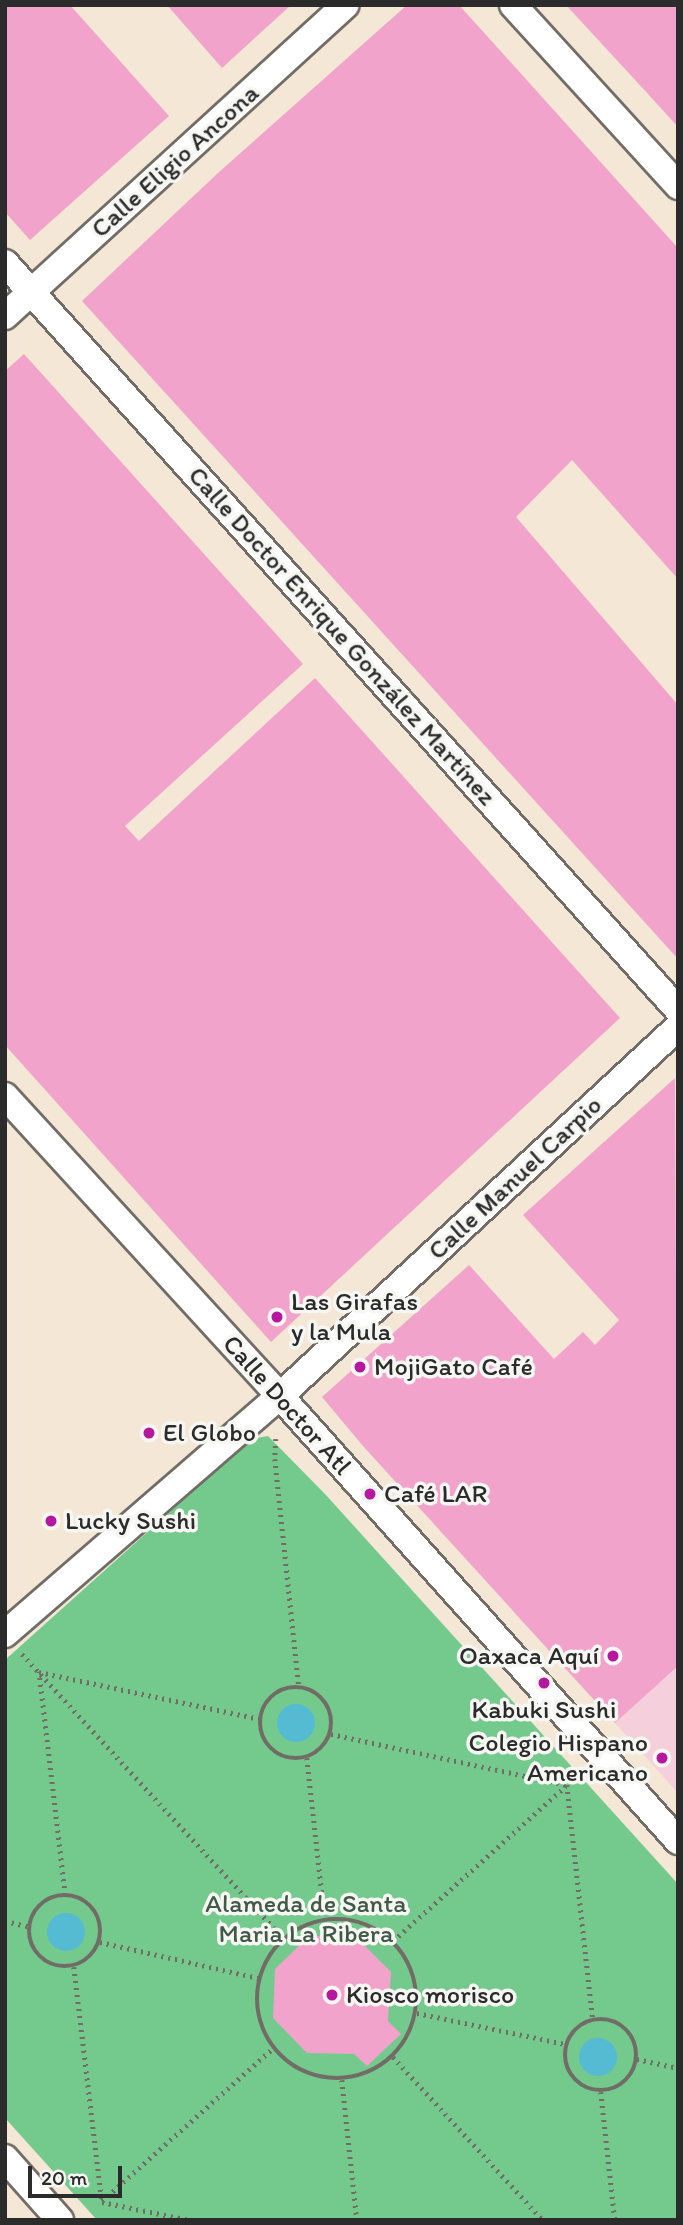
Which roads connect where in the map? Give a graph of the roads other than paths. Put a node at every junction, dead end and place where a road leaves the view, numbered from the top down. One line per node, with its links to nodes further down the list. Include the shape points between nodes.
1 (345, 5): 5 (street, Calle Eligio Ancona)
2 (513, 5): 3 (street)
3 (678, 186)
4 (5, 263): 5 (street, Calle Doctor Enrique González Martínez)
5 (32, 292): 6 (street, Calle Eligio Ancona); 7 (street, Calle Doctor Enrique González Martínez)
6 (5, 316)
7 (678, 1010)
8 (678, 1027): 10 (street, Calle Manuel Carpio)
9 (5, 1096): 10 (street, Calle Doctor Atl)
10 (280, 1396): 11 (street, Calle Manuel Carpio); 12 (street, Calle Doctor Atl)
11 (9, 1639)
12 (678, 1841)
13 (5, 2158): 14 (street)
14 (60, 2220)

